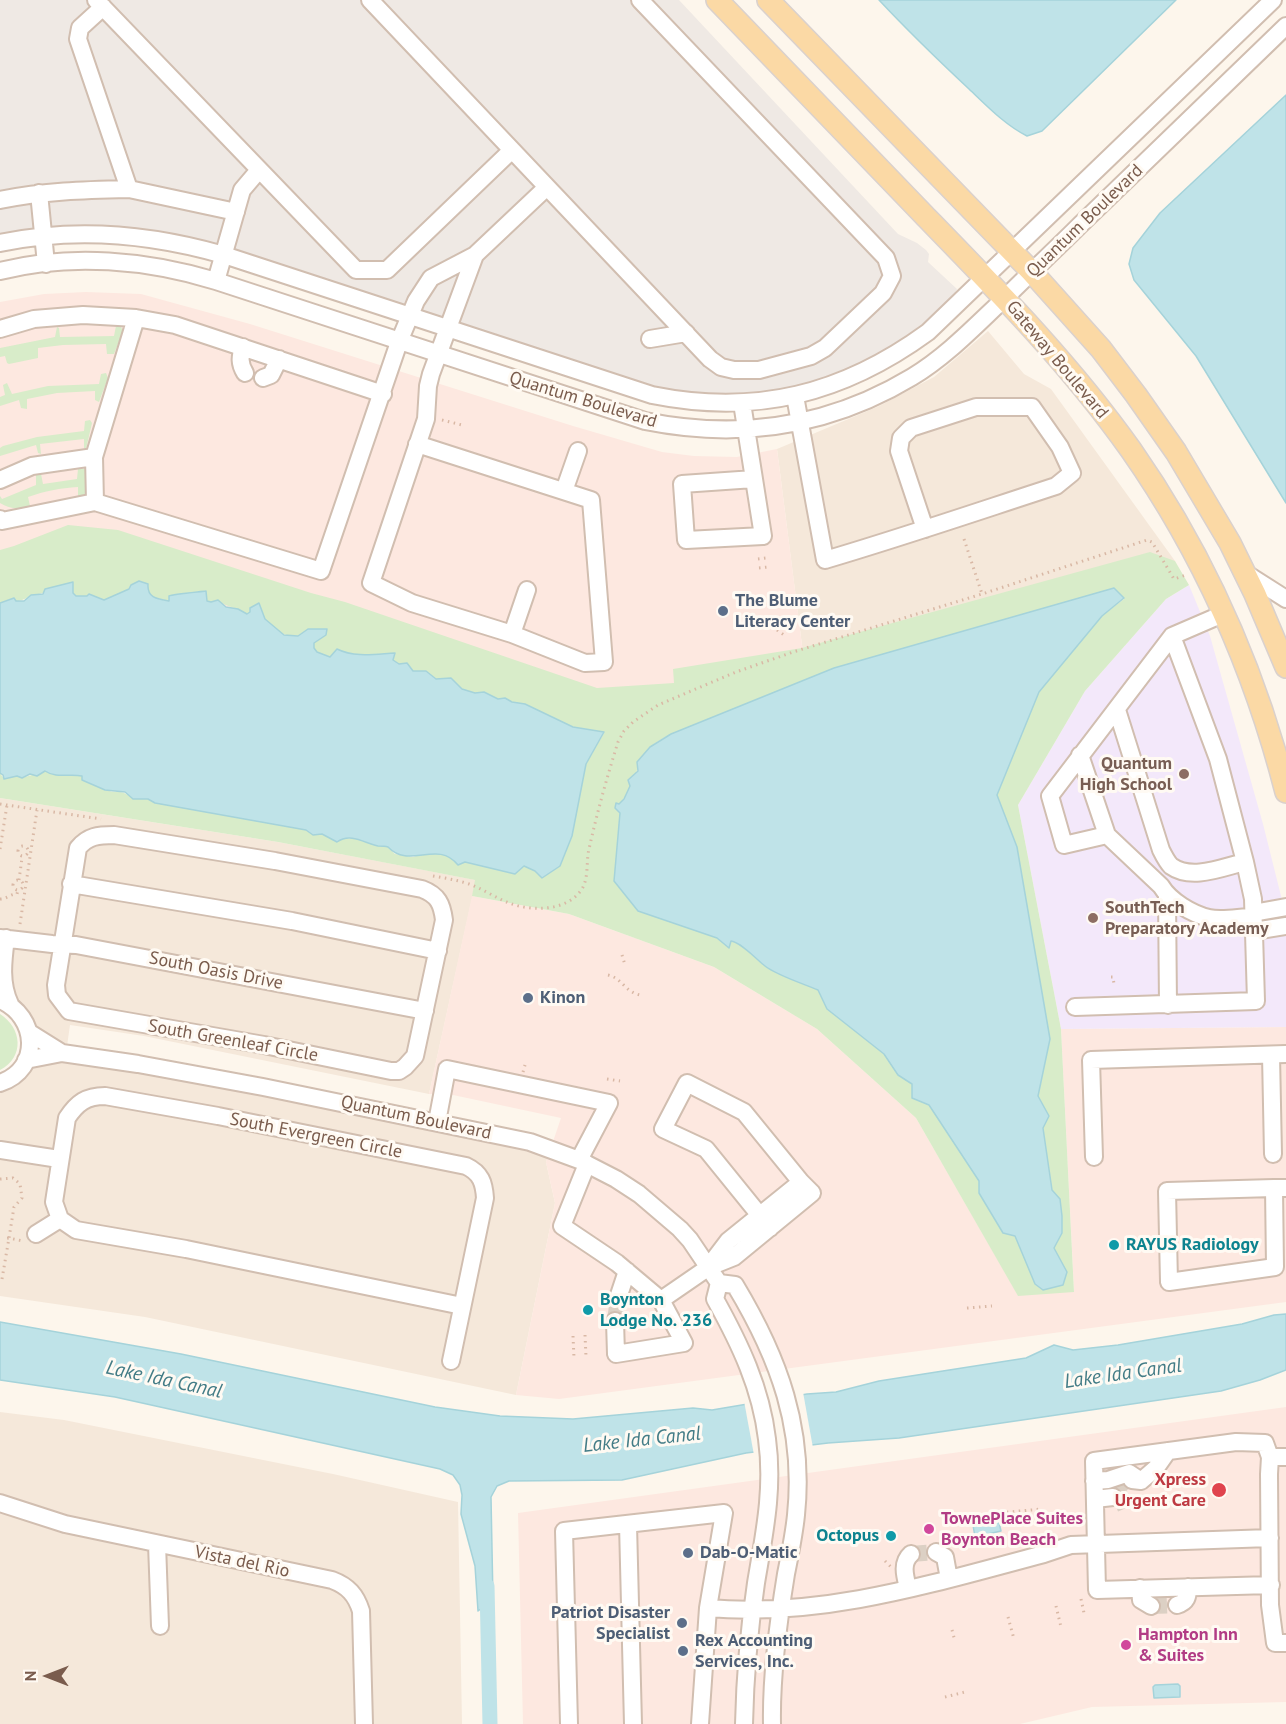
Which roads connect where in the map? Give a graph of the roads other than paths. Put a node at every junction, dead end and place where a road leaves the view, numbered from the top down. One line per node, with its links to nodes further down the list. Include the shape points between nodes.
1 (370, 0): 8 (street)
2 (640, 0): 30 (street, via 886,258 892,276 883,293 825,348 795,362 759,370 721,367)
3 (717, 0): 23 (main road, Gateway Boulevard)
4 (768, 0): 17 (main road)
5 (1273, 0): 17 (street, Quantum Boulevard)
6 (99, 3): 9 (street); 11 (street, via 80,28 78,39)
7 (1286, 26): 22 (street, Quantum Boulevard)
8 (512, 150): 9 (street, via 387,270 356,270); 10 (street)
9 (259, 170): 14 (street, via 242,190)
10 (546, 187): 19 (street); 30 (street)
11 (129, 189): 12 (street); 14 (street)
12 (39, 193): 13 (street); 15 (street)
13 (0, 200)
14 (236, 212): 18 (street)
15 (43, 237): 16 (street, Quantum Boulevard); 18 (street, Quantum Boulevard, via 143,237); 20 (street)
16 (0, 243)
17 (1011, 251): 22 (main road); 23 (street, Quantum Boulevard)
18 (224, 255): 24 (street); 26 (street, Quantum Boulevard)
19 (475, 255): 26 (street, via 431,278); 29 (street)
20 (46, 264): 21 (street, Quantum Boulevard); 24 (street, Quantum Boulevard, via 134,263)
21 (0, 271)
22 (1032, 272): 25 (street, Quantum Boulevard); 52 (main road, via 1101,349 1161,430 1208,503)
23 (985, 278): 25 (main road, Gateway Boulevard); 39 (street, Quantum Boulevard, via 928,332 884,362 838,383)
24 (216, 281): 32 (street, Quantum Boulevard)
25 (1004, 298): 41 (street, Quantum Boulevard, via 961,340 912,377 863,402); 55 (main road, Gateway Boulevard, via 1058,356 1132,452 1165,503)
26 (408, 316): 29 (street, Quantum Boulevard); 32 (street)
27 (136, 318): 28 (street, via 83,315 34,319); 33 (street, via 175,325); 45 (street)
28 (0, 328)
29 (447, 329): 34 (street); 40 (street, Quantum Boulevard, via 652,395 704,403)
30 (686, 333): 31 (street)
31 (650, 339)
32 (399, 342): 34 (street, Quantum Boulevard); 38 (street)
33 (243, 347): 35 (street); 36 (street, via 240,357)
34 (438, 355): 42 (street, Quantum Boulevard, via 645,421 690,429); 43 (street, via 428,386 426,419)
35 (279, 359): 37 (street, via 271,375); 38 (street)
36 (245, 372)
37 (263, 378)
38 (383, 394): 49 (street, via 321,571)
39 (795, 396): 40 (street, Quantum Boulevard); 41 (street)
40 (742, 403): 42 (street)
41 (801, 422): 42 (street, Quantum Boulevard); 51 (street, via 825,560)
42 (746, 430): 46 (street)
43 (417, 444): 48 (street); 56 (street, via 371,584 412,603)
44 (578, 451): 48 (street)
45 (94, 457): 47 (street, via 32,466); 49 (street)
46 (754, 479): 46 (street, via 763,536 686,540 682,484)
47 (0, 480)
48 (564, 491): 56 (street, via 591,500 604,662 585,663)
49 (94, 502): 50 (street, via 2,522)
50 (0, 519)
51 (925, 529): 51 (street, via 1056,486 1072,473 1060,447 1032,407 976,407 911,428 902,438 899,450)
52 (1245, 573): 54 (street); 58 (main road)
53 (527, 590): 56 (street)
54 (1286, 599)
55 (1223, 614): 57 (street); 61 (main road, Gateway Boulevard, via 1254,688)
56 (512, 634)
57 (1172, 636): 59 (street); 63 (street, via 1218,759)
58 (1286, 666)
59 (1118, 710): 60 (street); 63 (street, via 1169,865 1183,873 1199,873)
60 (1080, 755): 62 (street); 62 (street, via 1050,796 1064,845)
61 (1286, 792)
62 (1107, 836): 65 (street)
63 (1245, 862): 67 (street)
64 (71, 884): 70 (street, South Greenleaf Circle); 71 (street, via 292,921); 71 (street, South Greenleaf Circle, via 78,848 93,836 275,861 431,892 438,899 444,921)
65 (1167, 896): 67 (street, via 1210,919); 73 (street)
66 (1286, 906): 67 (street)
67 (1254, 920): 68 (street); 73 (street, via 1256,1001)
68 (1286, 926)
69 (10, 935): 70 (street, South Oasis Drive); 72 (street, via 1,975)
70 (62, 945): 75 (street, South Oasis Drive); 75 (street, South Greenleaf Circle, via 56,985 57,994 69,1011 391,1071 399,1071 415,1056)
71 (438, 951): 75 (street, South Greenleaf Circle)
72 (5, 1000): 76 (street, Quantum Boulevard, via 25,1020)
73 (1168, 1005): 74 (street)
74 (1075, 1007)
75 (425, 1011)
76 (30, 1033): 77 (street, Quantum Boulevard); 79 (street)
77 (62, 1053): 79 (street, Quantum Boulevard); 81 (street, Quantum Boulevard)
78 (1278, 1054): 83 (street); 84 (street, via 1090,1060)
79 (26, 1060): 80 (street, via 18,1073)
80 (2, 1084)
81 (437, 1122): 86 (street, Quantum Boulevard, via 530,1142); 86 (street, via 447,1069 609,1103)
82 (0, 1150): 85 (street)
83 (1273, 1154)
84 (1094, 1157)
85 (59, 1159): 88 (street, South Evergreen Circle, via 54,1202); 96 (street, South Evergreen Circle, via 67,1118 74,1107 93,1096 105,1096 466,1166 481,1177 485,1198)
86 (583, 1162): 91 (street, Quantum Boulevard, via 628,1186 670,1219); 92 (street, via 562,1226)
87 (1280, 1188): 87 (street, via 1167,1191 1169,1282 1275,1267)
88 (60, 1219): 90 (street); 96 (street, via 75,1230)
89 (765, 1222): 89 (street, via 807,1187 744,1112 687,1083 663,1129 706,1149); 91 (street, via 734,1257)
90 (31, 1238)
91 (709, 1267): 93 (street, Quantum Boulevard); 95 (street)
92 (627, 1271): 94 (street); 95 (street)
93 (719, 1283): 117 (street, Quantum Boulevard, via 735,1286 755,1318 781,1375 793,1426 796,1514); 118 (street, Quantum Boulevard, via 715,1299 754,1379 766,1429 770,1472 766,1532)
94 (618, 1298)
95 (661, 1300): 97 (street, via 684,1343 616,1354)
96 (462, 1306): 98 (street, South Evergreen Circle)
97 (615, 1322)
98 (451, 1360)
99 (1168, 1451): 100 (street, via 1256,1441 1265,1443); 101 (street, via 1094,1461); 101 (street, via 1136,1486 1129,1473)
100 (1278, 1457): 104 (street)
101 (1094, 1481): 106 (street, via 1108,1497)
102 (0, 1503): 105 (street, Vista del Rio, via 65,1524)
103 (628, 1524): 116 (street, via 724,1513); 122 (street, via 564,1531); 123 (street)
104 (1270, 1538): 106 (street); 110 (street)
105 (157, 1544): 119 (street); 121 (street, Vista del Rio, via 332,1580 351,1591 361,1611)
106 (1096, 1544): 109 (street, via 1071,1545); 113 (street, via 1097,1590)
107 (936, 1552): 109 (street, via 945,1557)
108 (911, 1554): 112 (street, via 904,1566)
109 (949, 1579): 112 (street)
110 (1271, 1585): 111 (street); 120 (street, via 1275,1643)
111 (1188, 1587): 113 (street); 114 (street, via 1185,1601)
112 (908, 1588): 117 (street, via 860,1600)
113 (1140, 1588): 115 (street, via 1141,1600)
114 (1177, 1605)
115 (1151, 1606)
116 (708, 1608): 118 (street); 124 (street)
117 (781, 1609): 118 (street); 126 (street, Quantum Boulevard)
118 (753, 1610): 125 (street, Quantum Boulevard)
119 (160, 1626)
120 (1286, 1643)
121 (364, 1724)
122 (568, 1724)
123 (633, 1724)
124 (700, 1724)
125 (744, 1724)
126 (772, 1724)

